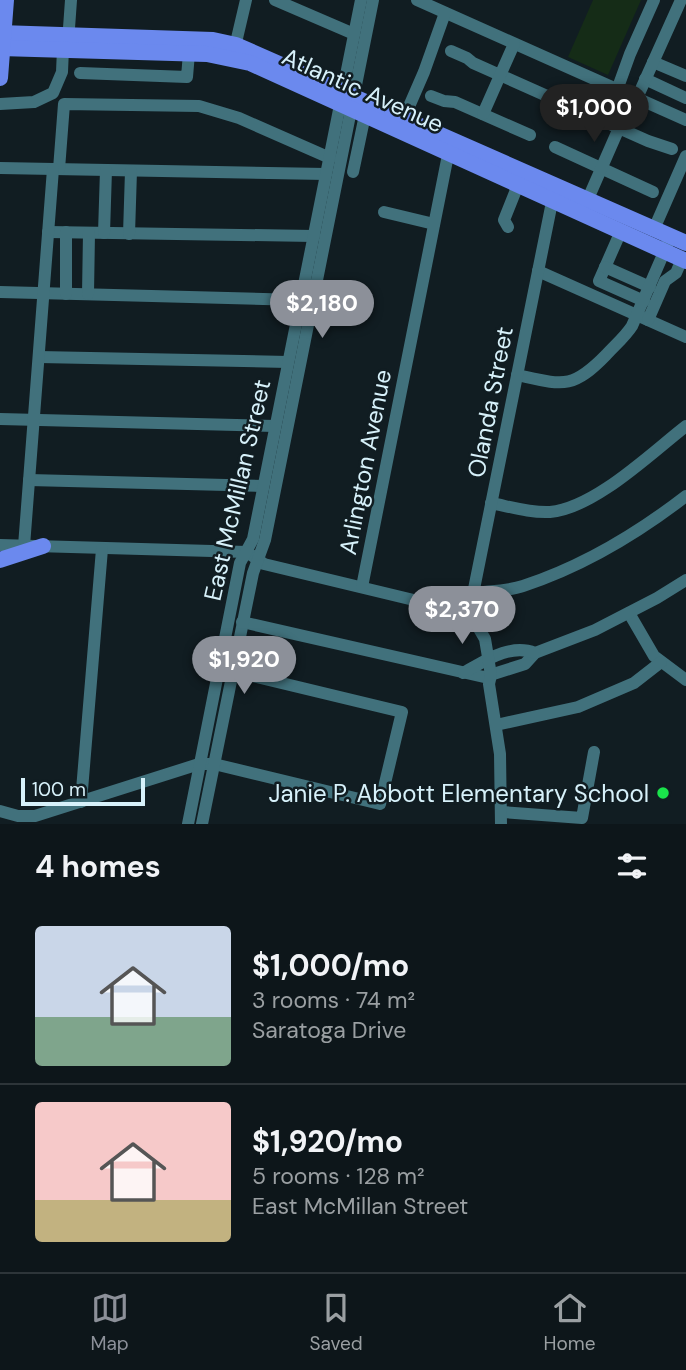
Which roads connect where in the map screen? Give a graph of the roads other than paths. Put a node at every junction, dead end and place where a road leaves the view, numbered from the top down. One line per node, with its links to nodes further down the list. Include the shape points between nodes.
1 (6, 0): 12 (main road)
2 (71, 0): 14 (street)
3 (246, 0): 18 (street)
4 (275, 0): 11 (street)
5 (361, 0): 11 (street, East McMillan Street)
6 (373, 0): 33 (street, East McMillan Street)
7 (655, 0): 9 (street); 20 (street)
8 (424, 1): 10 (street)
9 (678, 5): 21 (street)
10 (445, 13): 13 (street); 36 (street)
11 (354, 34): 33 (street, East McMillan Street)
12 (1, 41): 14 (main road, Atlantic Avenue); 27 (main road)
13 (514, 44): 25 (street); 29 (street)
14 (67, 45): 15 (main road, Atlantic Avenue); 18 (main road, Atlantic Avenue, via 213,40); 34 (street, via 53,93 34,102)
15 (111, 51): 17 (main road, Atlantic Avenue); 23 (street)
16 (451, 51): 25 (street)
17 (145, 52): 19 (main road, Atlantic Avenue); 24 (street)
18 (234, 52): 19 (main road, Atlantic Avenue); 33 (main road, Atlantic Avenue)
19 (188, 53): 24 (street, via 187,77)
20 (630, 54): 21 (street); 29 (street)
21 (653, 63): 26 (street); 28 (street)
22 (80, 73): 23 (street)
23 (110, 73): 24 (street)
24 (144, 75)
25 (500, 75): 35 (street); 38 (street)
26 (686, 76)
27 (0, 78)
28 (645, 79): 31 (street); 32 (street)
29 (617, 90): 31 (street)
30 (431, 96): 35 (street)
31 (637, 98): 37 (street)
32 (686, 98)
33 (350, 103): 36 (main road, Atlantic Avenue); 41 (main road, Atlantic Avenue); 44 (street, East McMillan Street); 48 (street, East McMillan Street); 51 (street)
34 (0, 104)
35 (482, 114): 39 (street)
36 (404, 118): 41 (main road, Atlantic Avenue)
37 (686, 120)
38 (620, 128): 42 (street); 45 (street)
39 (530, 135)
40 (555, 146): 45 (street)
41 (453, 147): 54 (main road, Atlantic Avenue); 56 (main road, Atlantic Avenue); 59 (street, Arlington Avenue)
42 (672, 149)
43 (686, 156): 61 (street)
44 (330, 158): 47 (street, via 200,106 64,104); 52 (street, East McMillan Street)
45 (602, 167): 55 (street); 57 (street)
46 (0, 168): 47 (street)
47 (56, 169): 49 (street); 63 (street)
48 (340, 169): 51 (street); 96 (street, East McMillan Street)
49 (106, 170): 50 (street); 66 (street)
50 (131, 171): 52 (street); 67 (street)
51 (353, 172): 53 (street)
52 (326, 174): 68 (street, East McMillan Street)
53 (367, 176)
54 (518, 185): 56 (main road, Atlantic Avenue); 60 (street, via 504,220)
55 (653, 192)
56 (557, 194): 57 (main road, Atlantic Avenue); 70 (street, Olanda Street)
57 (585, 207): 61 (main road, Atlantic Avenue); 62 (main road, Atlantic Avenue)
58 (384, 212): 59 (street)
59 (435, 224): 98 (street, Arlington Avenue)
60 (508, 227)
61 (654, 229): 69 (main road, Atlantic Avenue)
62 (621, 231): 69 (main road, Atlantic Avenue); 74 (street, via 605,267)
63 (48, 232): 64 (street); 72 (street)
64 (66, 232): 65 (street); 73 (street)
65 (89, 233): 66 (street); 75 (street)
66 (104, 233): 67 (street)
67 (129, 234): 68 (street)
68 (314, 236): 76 (street, East McMillan Street)
69 (678, 250): 74 (street); 74 (street, via 676,273)
70 (538, 271): 77 (street); 81 (street, Olanda Street)
71 (0, 292): 72 (street)
72 (44, 293): 73 (street); 79 (street)
73 (66, 293): 75 (street)
74 (650, 293): 77 (street)
75 (88, 294): 76 (street)
76 (300, 300): 80 (street, East McMillan Street)
77 (643, 318): 78 (street); 81 (street, via 582,377 560,383)
78 (686, 337)
79 (38, 357): 80 (street); 83 (street)
80 (288, 362): 84 (street, East McMillan Street)
81 (517, 375): 89 (street, Olanda Street)
82 (0, 419): 83 (street)
83 (33, 420): 84 (street); 86 (street)
84 (275, 426): 87 (street, East McMillan Street)
85 (686, 426): 89 (street, via 597,495 574,507 545,512)
86 (29, 480): 87 (street); 91 (street)
87 (263, 486): 94 (street, East McMillan Street)
88 (686, 496): 99 (street, via 637,530 564,569 521,586)
89 (491, 503): 99 (street, Olanda Street)
90 (0, 545): 91 (street)
91 (24, 546): 92 (street)
92 (43, 546): 93 (street); 95 (main road)
93 (102, 549): 94 (street); 114 (street)
94 (247, 552): 96 (street); 112 (street, East McMillan Street, via 240,564)
95 (0, 560)
96 (258, 560): 98 (street); 102 (street, East McMillan Street)
97 (685, 582): 100 (street)
98 (362, 587): 101 (street)
99 (474, 593): 101 (street, Olanda Street)
100 (629, 613): 103 (street); 105 (street)
101 (477, 621): 104 (street, Olanda Street, via 485,639)
102 (242, 622): 106 (street, East McMillan Street); 107 (street)
103 (535, 653): 104 (street, via 521,647); 108 (street, via 525,664)
104 (485, 661): 107 (street); 108 (street, Olanda Street)
105 (661, 662): 109 (street); 110 (street, via 634,684 578,707)
106 (232, 671): 113 (street, East McMillan Street); 113 (street, via 402,712 380,804)
107 (460, 673): 108 (street)
108 (488, 679): 110 (street, Olanda Street)
109 (685, 679)
110 (496, 725): 116 (street, Olanda Street)
111 (594, 752): 116 (street, via 582,818)
112 (199, 764): 113 (street); 114 (street); 117 (street, East McMillan Street)
113 (214, 764): 118 (street, East McMillan Street)
114 (80, 802): 115 (street, via 35,816)
115 (0, 811)
116 (502, 818)
117 (188, 824)
118 (202, 824)

